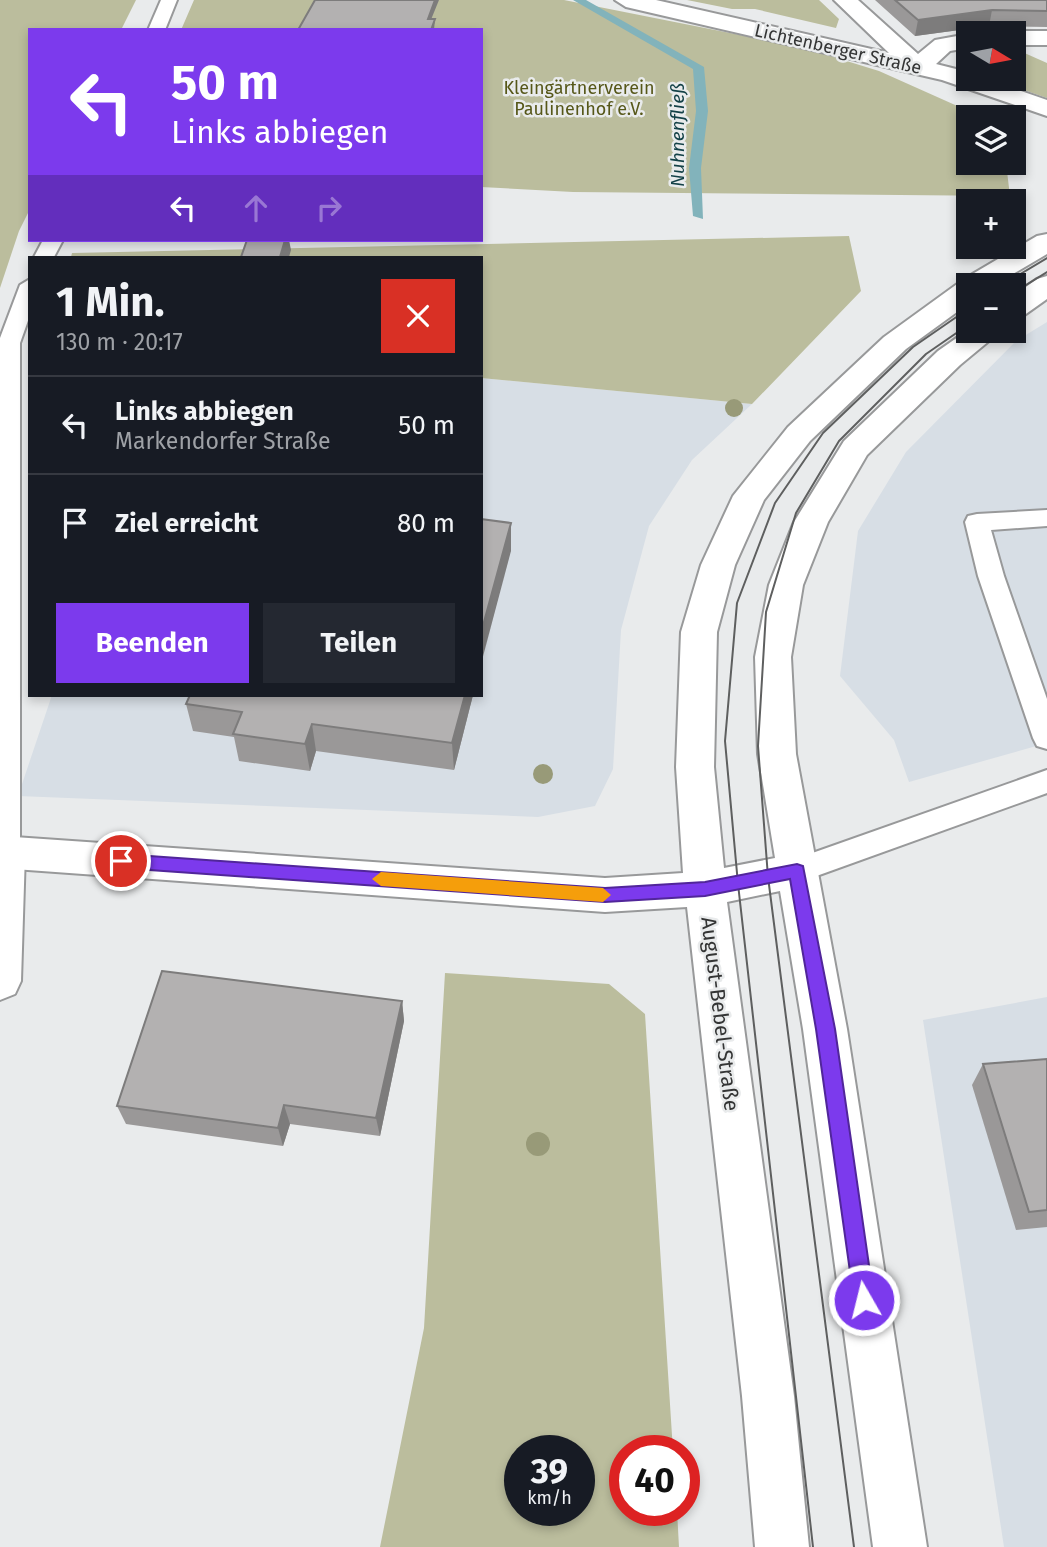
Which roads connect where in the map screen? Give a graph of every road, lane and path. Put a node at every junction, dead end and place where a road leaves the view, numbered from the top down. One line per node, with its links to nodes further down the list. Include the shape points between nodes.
1 (169, 0): 4 (lane)
2 (626, 0): 8 (street, Lichtenberger Straße)
3 (845, 0): 8 (street)
4 (157, 28)
5 (1026, 38): 6 (street)
6 (1047, 38)
7 (956, 43): 8 (street, via 943,45)
8 (917, 66): 9 (street, Lichtenberger Straße)
9 (1047, 108)
10 (1047, 242): 11 (street)
11 (994, 273)
12 (1047, 285): 15 (street)
13 (28, 290): 20 (lane, via 9,342)
14 (956, 299): 22 (street, August-Bebel-Straße, via 895,342 799,434 750,496 718,565 699,632 695,767)
15 (1026, 300)
16 (970, 343): 21 (street, via 855,448 811,522 786,584 773,657 777,754)
17 (1047, 518): 18 (lane, via 977,522)
18 (1047, 738)
19 (1047, 781): 21 (lane)
20 (3, 852): 22 (street, via 605,895); 23 (street)
21 (797, 871): 22 (street); 25 (street, via 825,1029)
22 (705, 889): 24 (street, August-Bebel-Straße, via 768,1396)
23 (0, 981)
24 (782, 1547)
25 (900, 1547)

